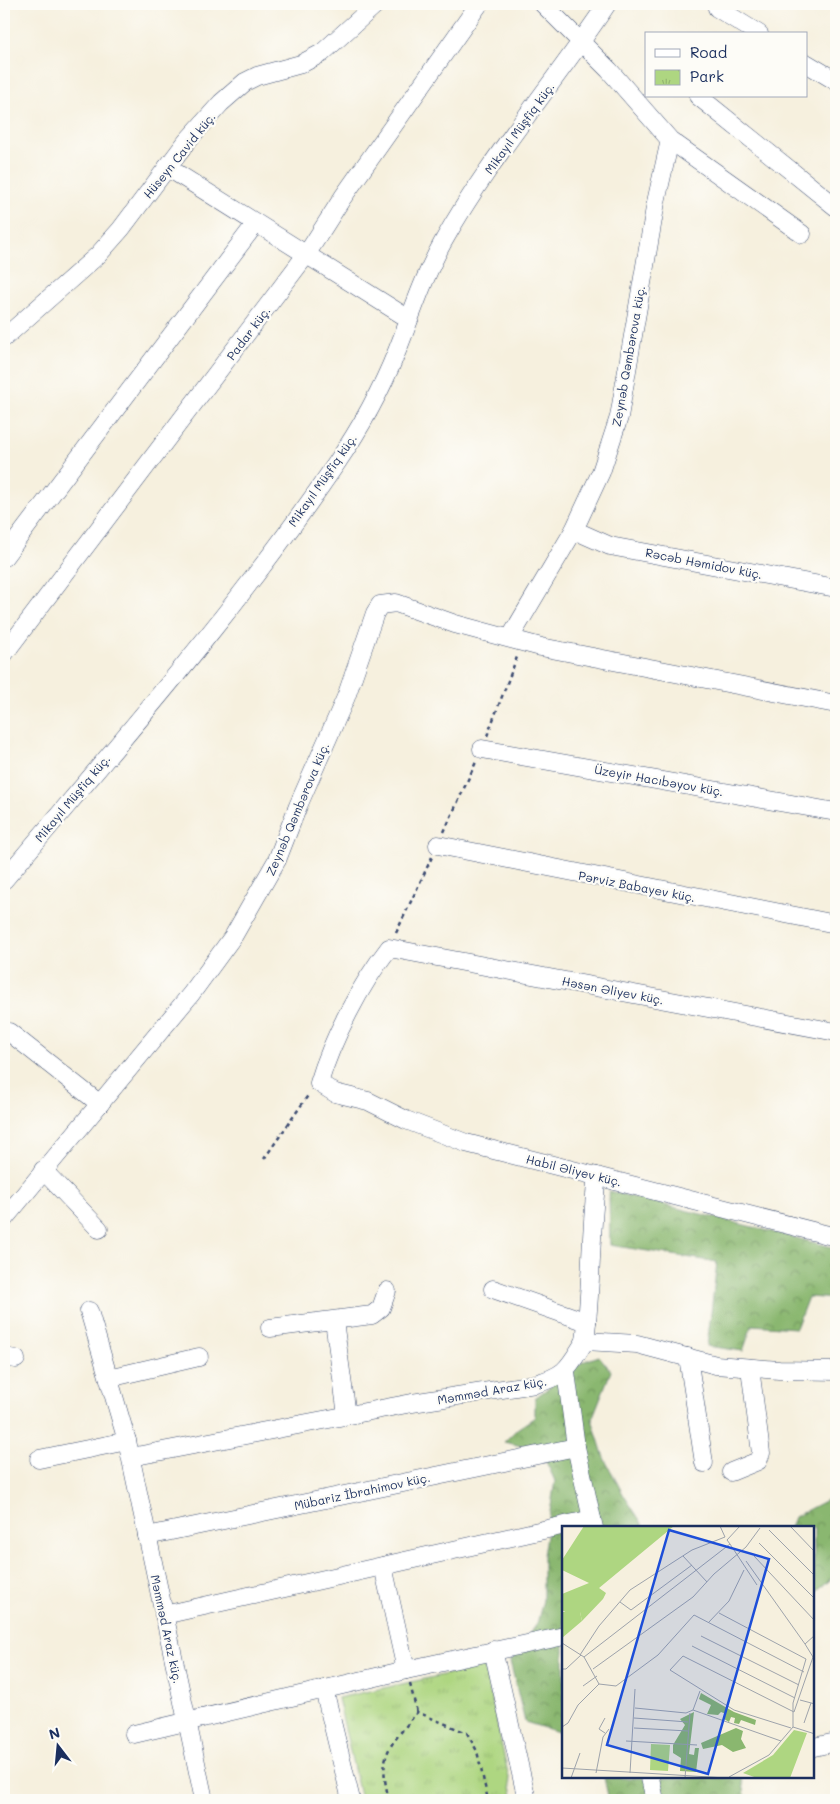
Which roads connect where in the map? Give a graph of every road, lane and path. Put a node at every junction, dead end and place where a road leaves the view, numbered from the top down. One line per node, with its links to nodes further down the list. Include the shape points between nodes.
1 (376, 4): 12 (street, Hüseyn Cavid küç., via 322,54 302,64 245,82 215,109)
2 (479, 4): 16 (street, Padar küç.)
3 (543, 4): 7 (street)
4 (608, 4): 7 (street, Mikayıl Müşfiq küç.)
5 (717, 8): 6 (street)
6 (756, 32)
7 (582, 42): 11 (street); 17 (street, Mikayıl Müşfiq küç., via 495,158 443,241)
8 (808, 63): 9 (street)
9 (836, 81)
10 (700, 98): 13 (street)
11 (670, 140): 15 (street); 19 (street, Zeynəb Qəmbərova küç., via 620,417 601,472)
12 (167, 167): 14 (street); 18 (street, Hüseyn Cavid küç., via 98,255)
13 (836, 208)
14 (256, 223): 16 (street); 20 (street)
15 (802, 234)
16 (306, 255): 17 (street); 23 (street, Padar küç.)
17 (408, 319): 28 (street, Mikayıl Müşfiq küç., via 397,352 371,407 336,464 223,618)
18 (4, 338)
19 (574, 530): 21 (street, Rəcəb Həmidov küç., via 610,546); 22 (street, Zeynəb Qəmbərova küç.)
20 (4, 558)
21 (836, 588)
22 (516, 640): 24 (street, Zeynəb Qəmbərova küç.); 25 (path, via 507,689); 34 (street, Zeynəb Qəmbərova küç., via 455,624 396,603 380,605 346,697 266,882 234,935 191,994)
23 (4, 654)
24 (836, 704)
25 (482, 749): 26 (street, Üzeyir Hacıbəyov küç.); 27 (path)
26 (836, 812)
27 (438, 846): 29 (street, Pərviz Babayev küç.); 30 (path)
28 (4, 880)
29 (836, 924)
30 (389, 948): 32 (street, Həsən Əliyev küç.); 33 (street, via 328,1054)
31 (8, 1032): 34 (street)
32 (836, 1032)
33 (319, 1083): 35 (path); 37 (street, Habil Əliyev küç., via 335,1093 368,1101 466,1143)
34 (100, 1104): 36 (street, Zeynəb Qəmbərova küç.)
35 (264, 1159)
36 (43, 1170): 38 (street, Zeynəb Qəmbərova küç.); 39 (street)
37 (597, 1176): 40 (street, Habil Əliyev küç.); 45 (street)
38 (4, 1219)
39 (99, 1229)
40 (836, 1237)
41 (493, 1289): 45 (street)
42 (387, 1291): 44 (street, via 381,1308 372,1315)
43 (89, 1311): 53 (street, Məmməd Araz küç.)
44 (334, 1321): 46 (street); 54 (street)
45 (587, 1322): 47 (street)
46 (270, 1328)
47 (585, 1341): 49 (street, via 637,1344); 52 (street)
48 (199, 1357): 53 (street)
49 (688, 1357): 50 (street, via 716,1365); 58 (street)
50 (750, 1368): 51 (street); 59 (street, via 761,1453 758,1461)
51 (836, 1371)
52 (566, 1372): 54 (street, Məmməd Araz küç., via 535,1384); 55 (street)
53 (109, 1378): 56 (street, Məmməd Araz küç.)
54 (347, 1415): 56 (street, Məmməd Araz küç.)
55 (576, 1446): 60 (street); 63 (street, Mübariz İbrahimov küç.)
56 (129, 1449): 57 (street); 63 (street, Məmməd Araz küç.)
57 (39, 1459)
58 (704, 1464)
59 (731, 1472)
60 (593, 1523): 61 (street)
61 (578, 1526)
62 (562, 1529): 64 (street)
63 (147, 1536): 65 (street, Məmməd Araz küç.)
64 (383, 1566): 65 (street); 68 (street)
65 (164, 1615): 71 (street, Məmməd Araz küç.)
66 (562, 1636): 67 (street)
67 (493, 1650): 68 (street); 80 (street)
68 (406, 1670): 69 (street); 70 (path)
69 (324, 1689): 71 (street); 77 (street)
70 (416, 1712): 78 (path, via 385,1754 382,1768); 79 (path, via 467,1733 477,1751)
71 (187, 1722): 72 (street); 76 (street, Məmməd Araz küç.)
72 (134, 1734)
73 (836, 1742): 74 (street)
74 (815, 1747)
75 (650, 1779): 81 (street)
76 (204, 1800)
77 (351, 1800)
78 (389, 1800)
79 (488, 1800)
80 (527, 1800)
81 (655, 1800)

